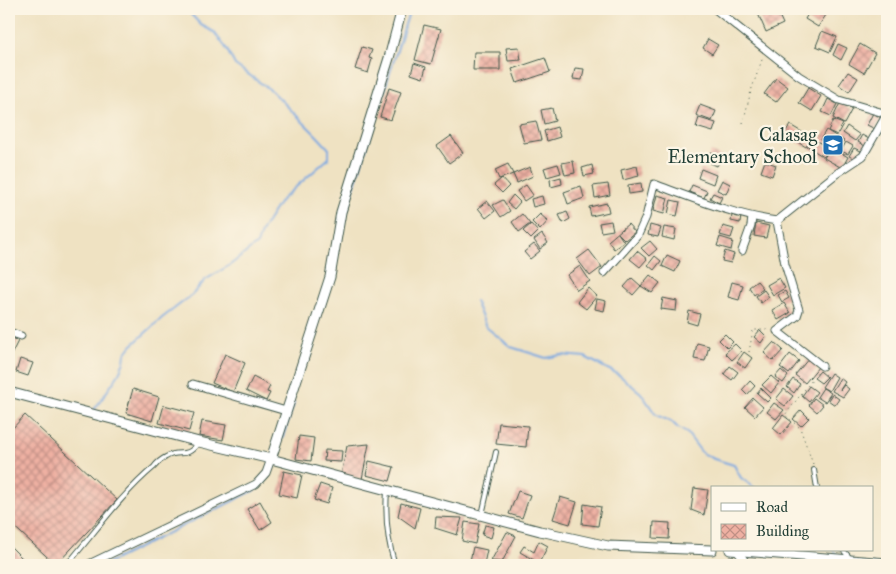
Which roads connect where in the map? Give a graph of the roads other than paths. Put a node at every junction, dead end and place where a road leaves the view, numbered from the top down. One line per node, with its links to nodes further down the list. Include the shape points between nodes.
1 (402, 9): 13 (street, via 342,212 330,277)
2 (715, 9): 3 (street, via 799,76 839,100)
3 (887, 114): 5 (street, via 862,156)
4 (752, 217): 5 (street); 6 (street); 7 (street, via 654,184 638,235)
5 (777, 221): 10 (street, via 784,264 799,310 797,316 777,331)
6 (742, 251)
7 (604, 273)
8 (9, 332): 9 (street)
9 (21, 336)
10 (822, 366)
11 (193, 384): 13 (street)
12 (9, 392): 14 (street)
13 (286, 411): 16 (street)
14 (199, 442): 16 (street); 27 (lane, via 188,454 166,456 152,468 71,560)
15 (496, 452): 20 (lane)
16 (272, 459): 19 (street); 28 (street, via 256,484)
17 (814, 470): 18 (lane)
18 (817, 486)
19 (387, 490): 20 (street); 29 (lane, via 385,516)
20 (482, 515): 21 (street, via 608,546)
21 (711, 550)
22 (738, 552): 30 (street)
23 (760, 552): 25 (street)
24 (845, 552): 25 (lane)
25 (852, 560): 26 (street)
26 (887, 563)
27 (62, 565)
28 (87, 565)
29 (395, 565)
30 (748, 565)

